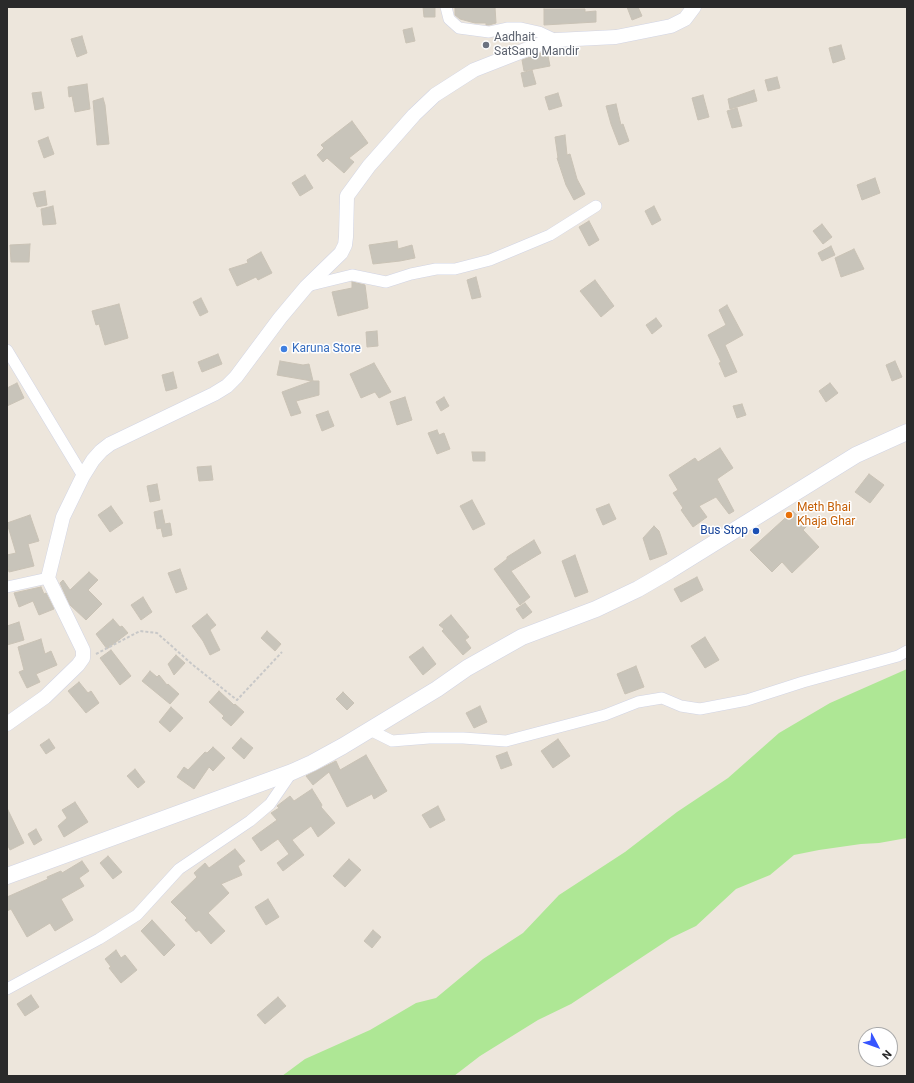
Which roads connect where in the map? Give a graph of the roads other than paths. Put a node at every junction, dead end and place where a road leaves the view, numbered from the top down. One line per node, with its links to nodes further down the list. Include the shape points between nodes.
1 (446, 7): 3 (street, via 449,20 459,28 489,32 521,28 539,32)
2 (694, 7): 3 (street, via 684,18 671,26 616,37)
3 (556, 40): 5 (street, via 474,70 435,95 414,115 347,196 346,237 341,254)
4 (596, 206): 5 (street, via 550,235 490,260 455,269 436,269 411,274 386,282 352,275)
5 (306, 287): 8 (street, via 227,386 110,444 101,451)
6 (7, 350): 8 (street)
7 (907, 432): 13 (main road, via 856,455 638,589 596,609 522,637 467,668)
8 (83, 476): 9 (street, via 63,517)
9 (48, 578): 10 (street); 12 (street, via 83,650 83,658 45,697)
10 (7, 587)
11 (907, 651): 13 (street, via 898,656 747,700 700,709 681,706 662,698 638,702 604,715 506,741 429,738 392,741)
12 (7, 724)
13 (370, 730): 14 (main road)
14 (292, 772): 15 (main road); 16 (street, via 270,804 250,821 179,869 137,915)
15 (7, 876)
16 (7, 989)

